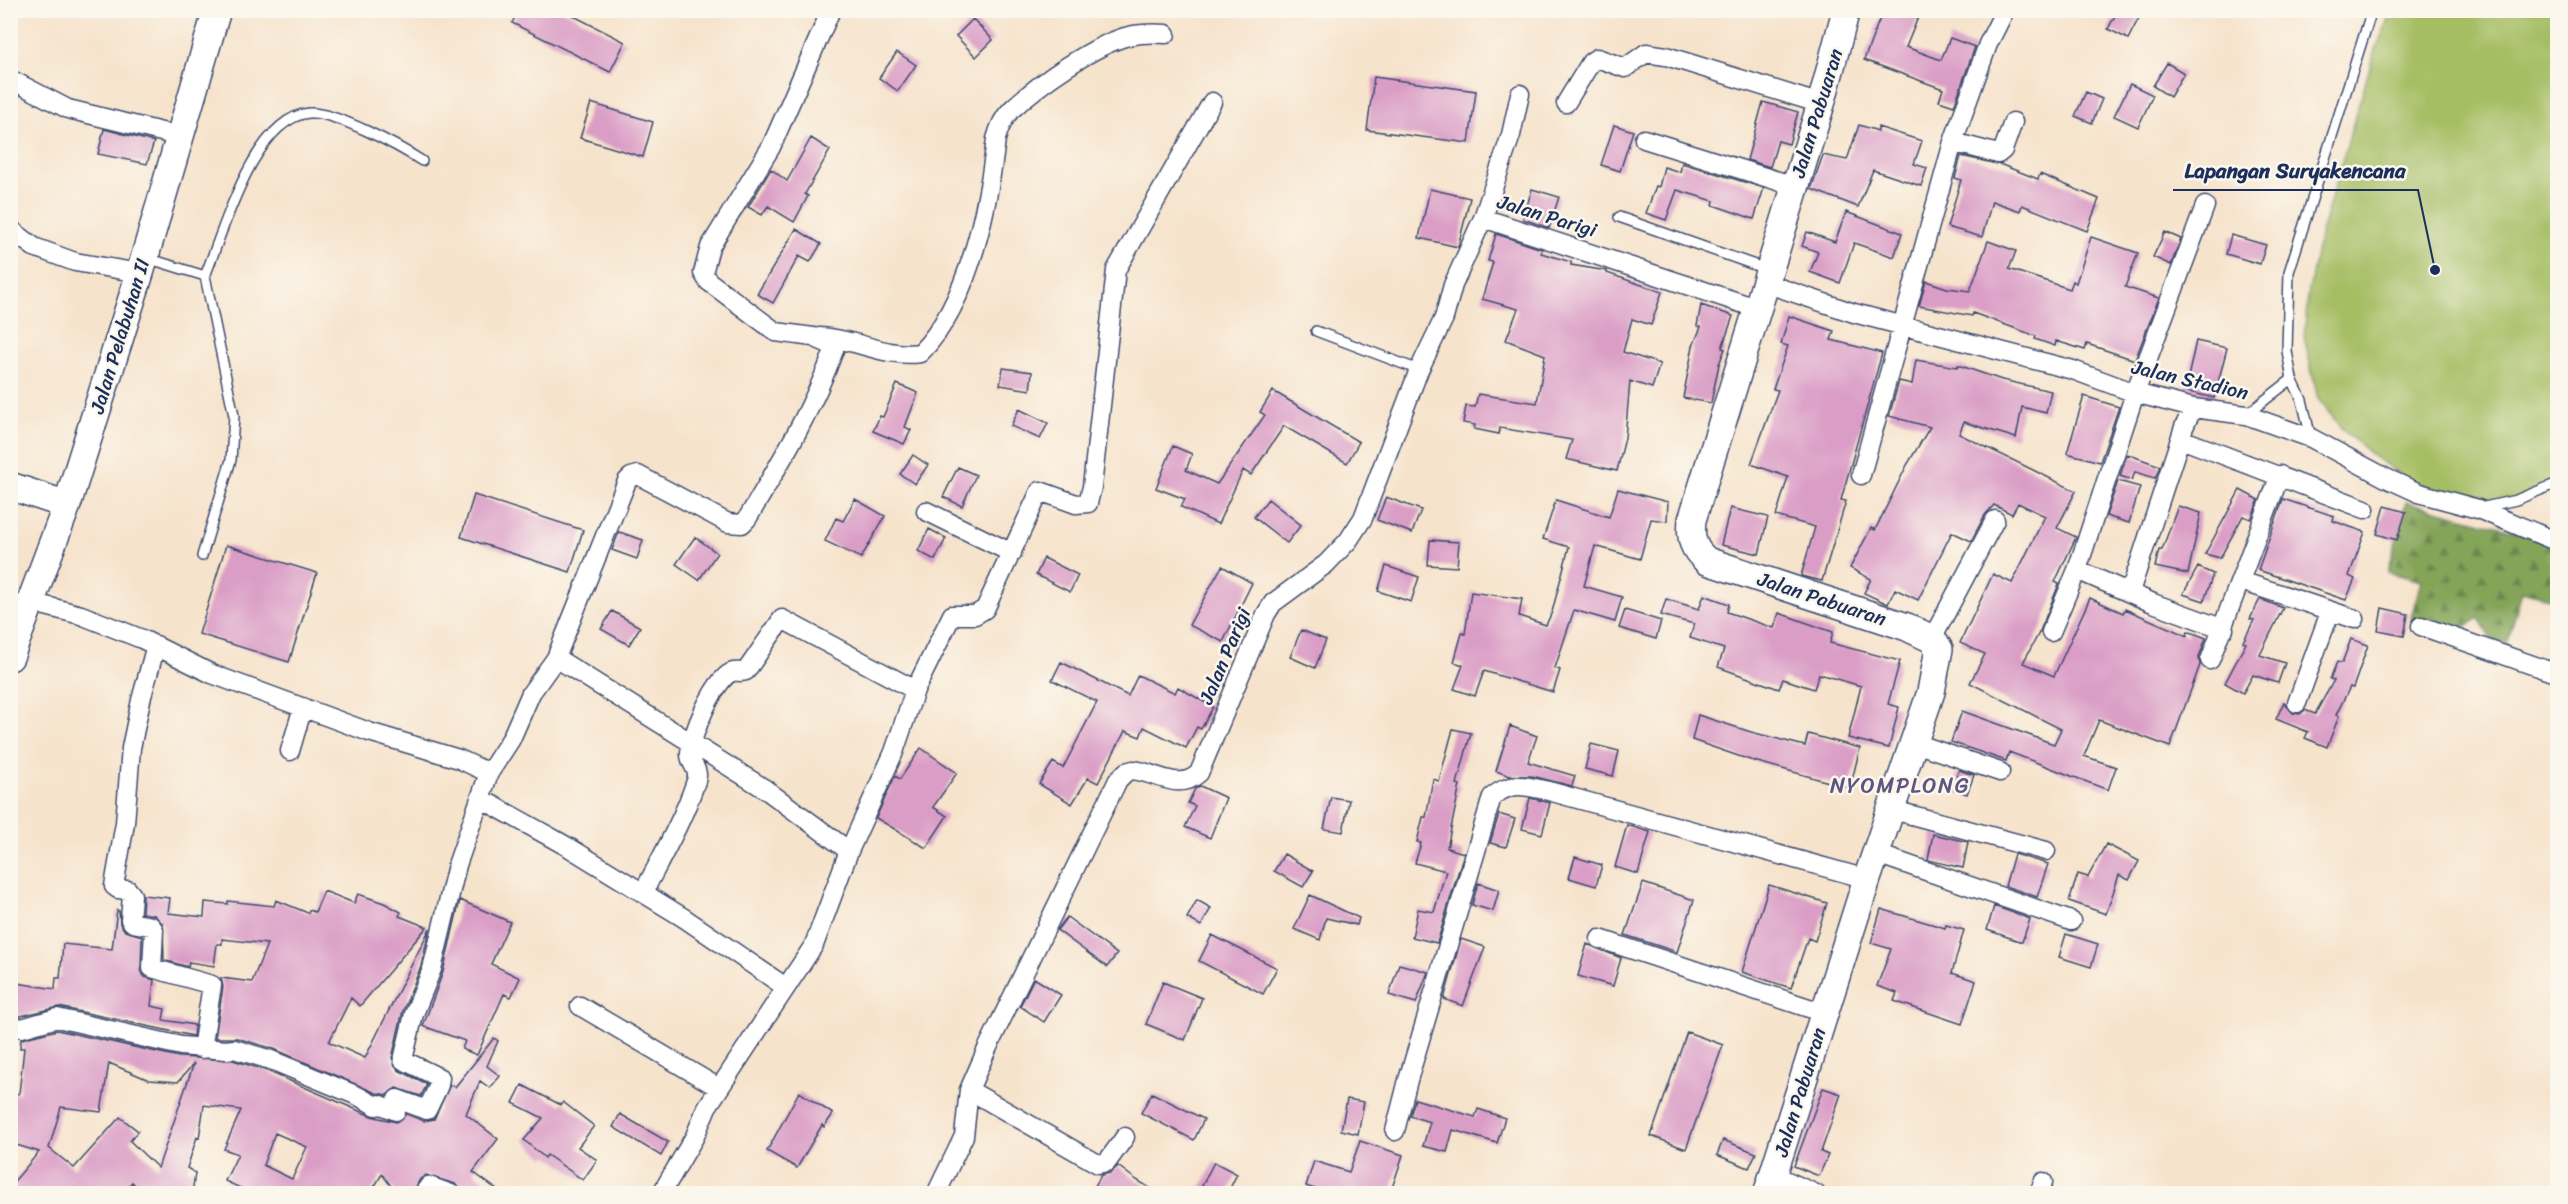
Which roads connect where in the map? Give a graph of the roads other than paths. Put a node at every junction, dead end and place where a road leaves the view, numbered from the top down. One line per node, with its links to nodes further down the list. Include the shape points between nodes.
1 (217, 10): 13 (street, Jalan Pelabuhan II)
2 (831, 10): 28 (street, via 771,147 710,247 703,273 708,281 776,332)
3 (1846, 10): 11 (street, Jalan Pabuaran)
4 (2005, 10): 15 (street, via 1988,44)
5 (2372, 10): 30 (lane, via 2289,272 2287,351)
6 (1166, 34): 28 (street, via 1127,36 1099,48 1010,111 996,139 970,262 951,310 920,353 892,353 847,340)
7 (10, 79): 13 (street, via 68,109)
8 (1520, 94): 20 (street)
9 (1212, 102): 46 (street, via 1116,270 1088,503 1076,504 1040,491)
10 (1566, 103): 11 (street, via 1597,58 1624,68 1646,52)
11 (1821, 104): 17 (street, Jalan Pabuaran)
12 (2013, 122): 15 (street, via 1998,154)
13 (178, 136): 22 (street, Jalan Pelabuhan II)
14 (1644, 139): 17 (street)
15 (1953, 142): 26 (street)
16 (422, 161): 23 (lane, via 393,143 325,116 311,113 293,117 277,128 260,150)
17 (1794, 186): 24 (street, Jalan Pabuaran)
18 (2205, 206): 31 (street)
19 (1619, 217): 24 (lane)
20 (1492, 220): 25 (street, Jalan Parigi); 29 (street, Jalan Parigi, via 1453,285 1444,318)
21 (10, 229): 22 (street, via 34,247 75,262)
22 (142, 265): 23 (lane); 40 (street, Jalan Pelabuhan II)
23 (205, 276): 47 (lane, via 234,416 231,460)
24 (1767, 276): 25 (street, Jalan Pabuaran); 26 (street, Jalan Stadion, via 1854,313)
25 (1758, 309): 57 (street, Jalan Pabuaran, via 1692,520 1690,535 1695,552 1707,561 1907,627)
26 (1903, 326): 31 (street, Jalan Stadion, via 2073,370); 36 (street)
27 (1316, 331): 29 (lane)
28 (813, 337): 60 (street, via 833,347 828,368 747,519 742,524 728,523 654,482 631,477)
29 (1419, 370): 85 (street, Jalan Parigi, via 1363,518 1326,564 1273,603 1199,773 1182,783 1133,770 1118,780)
30 (2292, 379): 33 (lane); 34 (lane, via 2302,400)
31 (2135, 393): 32 (street, Jalan Stadion); 48 (street)
32 (2193, 408): 33 (street, Jalan Stadion); 35 (street)
33 (2246, 415): 34 (street, Jalan Stadion)
34 (2311, 438): 42 (street, Jalan Stadion, via 2419,493)
35 (2181, 439): 37 (street); 50 (street)
36 (1862, 475)
37 (2280, 475): 41 (street); 49 (street)
38 (2558, 483): 42 (lane, via 2516,500)
39 (10, 486): 40 (street)
40 (67, 505): 51 (street, Jalan Pelabuhan II)
41 (2365, 509)
42 (2478, 509): 45 (street, Jalan Stadion)
43 (926, 512): 46 (street)
44 (1995, 520): 57 (street)
45 (2558, 542)
46 (1012, 552): 63 (street, via 985,609 975,615 952,615)
47 (202, 556)
48 (2077, 570): 50 (street); 56 (street)
49 (2241, 580): 52 (street); 55 (street)
50 (2130, 592): 55 (street)
51 (30, 602): 58 (street, via 81,615); 59 (street, Jalan Pelabuhan II)
52 (2330, 612): 53 (street); 64 (street)
53 (2355, 619)
54 (2421, 626): 62 (street)
55 (2224, 629): 61 (street)
56 (2051, 632)
57 (1932, 639): 67 (street, Jalan Pabuaran, via 1939,650 1938,663)
58 (156, 645): 65 (street, via 212,674); 83 (street, via 131,748 125,823 114,886 130,892 130,920 154,930 152,968 212,985)
59 (10, 657)
60 (556, 658): 66 (street); 70 (street, via 531,693 511,740)
61 (2210, 660)
62 (2558, 674)
63 (915, 690): 66 (street, via 782,619 746,671 732,671 723,678); 73 (street, via 894,752)
64 (2297, 703)
65 (303, 707): 68 (street); 70 (street, via 459,759)
66 (690, 742): 73 (street, via 765,789); 76 (street, via 697,779)
67 (1915, 743): 69 (street); 72 (street, Jalan Pabuaran)
68 (290, 751)
69 (2000, 772)
70 (489, 773): 71 (street)
71 (480, 798): 76 (street); 83 (street, via 403,1060 440,1078 427,1110 397,1099 396,1111 376,1106 271,1060 234,1049)
72 (1893, 810): 74 (street); 75 (street, Jalan Pabuaran)
73 (849, 851): 79 (street, via 813,945)
74 (2046, 851)
75 (1872, 866): 77 (street); 81 (street, Jalan Pabuaran); 86 (street, via 1518,784 1503,788 1492,797)
76 (643, 893): 79 (street)
77 (2071, 921)
78 (1600, 939): 81 (street)
79 (784, 986): 84 (street)
80 (580, 1006): 84 (street)
81 (1824, 1013): 88 (street, Jalan Pabuaran)
82 (10, 1026): 83 (street, via 22,1028 57,1018)
83 (202, 1049)
84 (720, 1088): 91 (street)
85 (969, 1090): 87 (street, via 1098,1164 1107,1162); 92 (street, Jalan Parigi, via 964,1136)
86 (1395, 1131)
87 (1125, 1137)
88 (1771, 1184): 93 (street)
89 (423, 1194): 90 (street, via 429,1186)
90 (451, 1194)
91 (661, 1194)
92 (936, 1194)
93 (1816, 1194)

